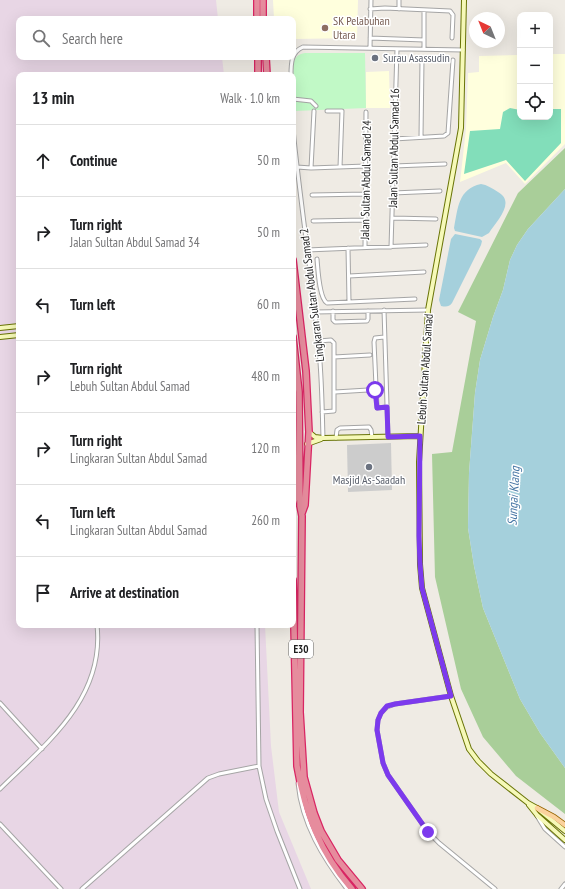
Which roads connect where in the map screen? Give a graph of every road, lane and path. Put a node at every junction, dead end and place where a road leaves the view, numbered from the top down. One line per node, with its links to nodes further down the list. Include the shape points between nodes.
1 (257, 0): 9 (highway)
2 (263, 0): 10 (highway)
3 (371, 0): 6 (street)
4 (400, 0): 7 (street)
5 (464, 0): 17 (street, Lebuh Sultan Abdul Samad)
6 (370, 9): 7 (street); 11 (street)
7 (399, 9): 8 (street)
8 (424, 10): 12 (street, via 450,11 453,15); 13 (street)
9 (257, 16)
10 (263, 16)
11 (370, 38): 13 (street); 14 (street)
12 (452, 38)
13 (424, 40): 16 (street)
14 (370, 48): 15 (street); 18 (street, via 303,48)
15 (397, 49): 16 (street); 33 (street, Jalan Sultan Abdul Samad 16)
16 (424, 49): 17 (street)
17 (463, 50): 61 (street, Lebuh Sultan Abdul Samad, via 461,128)
18 (296, 52)
19 (258, 60): 24 (highway)
20 (266, 60): 25 (highway)
21 (293, 60): 26 (street)
22 (422, 60): 32 (street)
23 (453, 60): 32 (street, via 448,133)
24 (258, 72)
25 (267, 72)
26 (291, 72)
27 (296, 99): 28 (street, via 311,101)
28 (316, 106)
29 (314, 111): 40 (street)
30 (328, 111): 39 (street, via 342,111)
31 (366, 112): 36 (street, Jalan Sultan Abdul Samad 24)
32 (421, 137): 33 (street)
33 (394, 139): 37 (street, Jalan Sultan Abdul Samad 16)
34 (296, 158): 38 (street, Lingkaran Sultan Abdul Samad 2)
35 (445, 164): 37 (street)
36 (366, 166): 39 (street); 43 (street, Jalan Sultan Abdul Samad 24)
37 (394, 166): 42 (street, Jalan Sultan Abdul Samad 16)
38 (297, 167): 40 (street); 53 (street, Lingkaran Sultan Abdul Samad 2)
39 (340, 167): 40 (street)
40 (311, 168)
41 (440, 191): 42 (street)
42 (393, 193): 45 (street, Jalan Sultan Abdul Samad 16)
43 (366, 194): 44 (street); 47 (street, Jalan Sultan Abdul Samad 24)
44 (312, 195)
45 (393, 218): 46 (street); 50 (street, Jalan Sultan Abdul Samad 16)
46 (436, 218)
47 (365, 220): 48 (street); 52 (street, Jalan Sultan Abdul Samad 24)
48 (313, 221)
49 (426, 246): 50 (street)
50 (391, 247): 52 (street)
51 (348, 248): 52 (street); 53 (street); 56 (street)
52 (365, 248)
53 (307, 250): 64 (street, Lingkaran Sultan Abdul Samad 2)
54 (317, 259): 58 (street, via 323,300 327,303)
55 (424, 272): 56 (street)
56 (349, 276): 58 (street)
57 (415, 299): 58 (street)
58 (349, 301)
59 (296, 307): 78 (highway, via 306,371)
60 (384, 310): 61 (street); 63 (street); 69 (street)
61 (428, 310): 79 (street, Lebuh Sultan Abdul Samad)
62 (333, 311): 63 (street); 63 (street, via 335,322 367,321); 64 (street)
63 (368, 311)
64 (315, 312): 70 (street, Lingkaran Sultan Abdul Samad 2)
65 (16, 326): 66 (street)
66 (0, 328)
67 (16, 335): 68 (street)
68 (0, 337)
69 (384, 337): 76 (street); 76 (street, via 375,338 375,390 377,408)
70 (318, 341): 72 (street, via 331,340 334,343); 77 (street, Lingkaran Sultan Abdul Samad 2)
71 (370, 355): 72 (street)
72 (334, 357): 75 (street)
73 (296, 364): 85 (highway, E30)
74 (368, 390): 75 (street)
75 (335, 392): 77 (street, via 334,411)
76 (387, 407): 81 (street)
77 (322, 412): 82 (street, Lingkaran Sultan Abdul Samad 2)
78 (308, 432): 82 (street, via 315,437); 84 (highway)
79 (420, 436): 81 (street); 89 (street, Lebuh Sultan Abdul Samad, via 419,543 422,588)
80 (372, 437): 81 (street); 83 (street); 83 (street, via 369,428 347,428 338,429)
81 (388, 437)
82 (323, 438): 83 (street); 84 (street)
83 (336, 438)
84 (307, 444): 85 (highway, via 305,505)
85 (302, 516): 109 (highway, E30, via 300,712 304,777 321,831 338,860)
86 (97, 628): 91 (street, via 96,663 88,685 64,725)
87 (257, 628): 92 (street)
88 (294, 628): 93 (highway, E30)
89 (451, 696): 95 (street, Lebuh Sultan Abdul Samad, via 469,748 478,761 490,774); 110 (street, via 387,706 378,720 377,730 383,763 388,775 428,832)
90 (0, 703): 91 (street)
91 (42, 749): 94 (street)
92 (259, 766): 105 (street, via 219,774 202,782); 106 (street, via 266,799)
93 (297, 766): 107 (street, via 302,808 312,834 328,864); 108 (highway, E30, via 302,794 315,833 330,861)
94 (0, 789)
95 (528, 803): 96 (street, Lebuh Sultan Abdul Samad); 97 (street, Lebuh Sultan Abdul Samad)
96 (537, 808): 99 (main road); 100 (street, Lebuh Sultan Abdul Samad)
97 (537, 815): 101 (street, Lebuh Sultan Abdul Samad); 102 (street, via 545,829)
98 (0, 824): 104 (street)
99 (565, 825)
100 (565, 831)
101 (565, 840)
102 (565, 847)
103 (565, 884): 111 (street)
104 (61, 889)
105 (82, 889)
106 (300, 889)
107 (347, 889)
108 (352, 889)
109 (362, 889)
110 (495, 889)
111 (561, 889)

